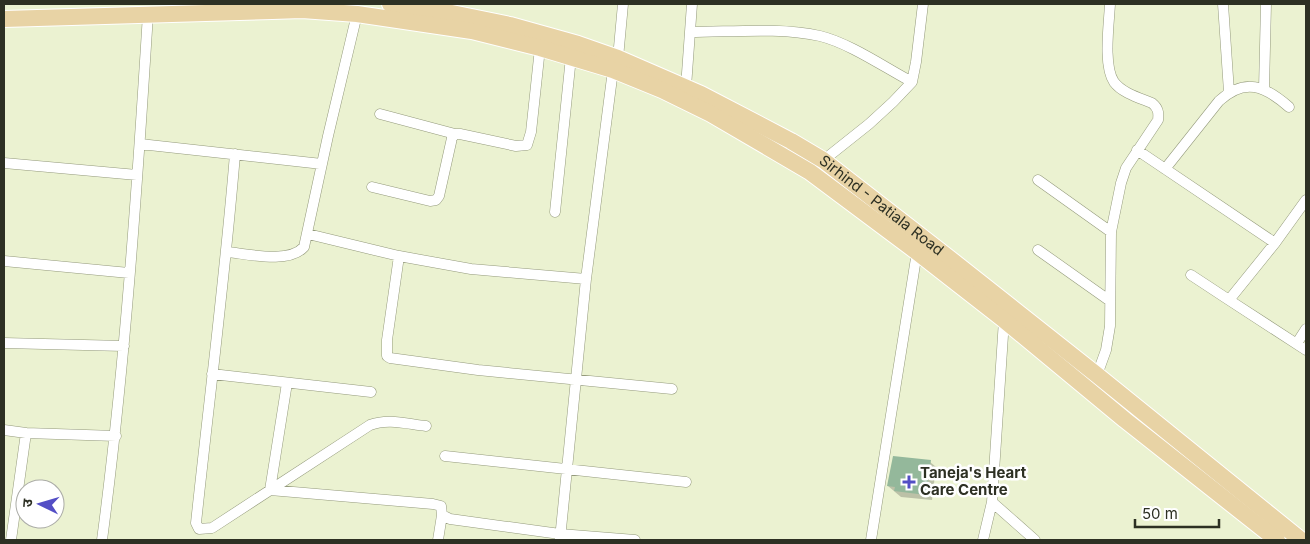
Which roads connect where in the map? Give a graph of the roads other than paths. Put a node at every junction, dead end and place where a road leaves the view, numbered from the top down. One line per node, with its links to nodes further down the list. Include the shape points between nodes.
1 (390, 4): 14 (main road, Sirhind - Patiala Road, via 510,25 578,44)
2 (623, 4): 14 (street)
3 (692, 4): 11 (street)
4 (923, 4): 15 (street)
5 (1110, 4): 23 (street, via 1110,74 1120,87 1152,103 1159,113 1158,120)
6 (1223, 4): 18 (street)
7 (1266, 4): 17 (street)
8 (148, 14): 9 (main road, via 302,10); 10 (main road); 22 (street)
9 (357, 14): 12 (main road, via 472,31); 27 (street)
10 (4, 18)
11 (690, 32): 15 (street, via 797,32 821,36 841,43); 16 (street)
12 (540, 48): 13 (main road); 21 (street, via 527,145 521,147)
13 (571, 57): 14 (main road); 34 (street)
14 (615, 64): 16 (main road, Sirhind - Patiala Road); 29 (main road, via 711,114); 45 (street)
15 (912, 82): 25 (street, via 869,124)
16 (686, 87): 25 (main road, Sirhind - Patiala Road)
17 (1264, 89): 18 (street, via 1251,86); 19 (street)
18 (1229, 92): 28 (street, via 1219,100)
19 (1289, 107)
20 (380, 114): 21 (street)
21 (455, 134): 32 (street, via 436,200)
22 (140, 144): 24 (street); 30 (street)
23 (1137, 150): 28 (street); 35 (street, via 1121,183)
24 (235, 154): 27 (street); 39 (street)
25 (823, 160): 29 (street); 55 (main road, Sirhind - Patiala Road)
26 (4, 163): 30 (street)
27 (322, 164): 36 (street)
28 (1165, 169): 37 (street)
29 (810, 172): 40 (main road)
30 (137, 175): 43 (street)
31 (1038, 180): 35 (street)
32 (372, 187)
33 (1306, 200): 37 (street)
34 (555, 212)
35 (1112, 232): 47 (street)
36 (308, 234): 39 (street, via 304,248 292,255 269,257); 41 (street)
37 (1275, 242): 46 (street)
38 (1038, 250): 47 (street)
39 (227, 252): 54 (street)
40 (917, 252): 48 (main road); 75 (street)
41 (399, 256): 45 (street, via 471,269); 56 (street, via 387,356 396,360)
42 (4, 261): 43 (street)
43 (129, 273): 52 (street)
44 (1191, 275): 46 (street)
45 (586, 279): 56 (street)
46 (1229, 300): 51 (street)
47 (1110, 301): 55 (street, via 1110,326)
48 (1004, 320): 68 (street); 78 (main road)
49 (1306, 328): 51 (street)
50 (4, 343): 52 (street)
51 (1297, 343): 53 (street)
52 (124, 346): 63 (street)
53 (1306, 350)
54 (212, 374): 57 (street); 67 (street, via 196,526 198,529 212,528)
55 (1098, 375): 79 (main road, Sirhind - Patiala Road)
56 (576, 380): 58 (street); 65 (street)
57 (286, 383): 59 (street); 67 (street)
58 (672, 389)
59 (371, 392)
60 (426, 426): 67 (street, via 387,421 370,425)
61 (4, 430): 62 (street)
62 (26, 433): 63 (street); 71 (street)
63 (116, 436): 72 (street)
64 (445, 456): 65 (street)
65 (567, 468): 66 (street); 70 (street)
66 (686, 482)
67 (270, 490): 69 (street, via 433,504 441,506)
68 (992, 502): 76 (street); 77 (street)
69 (442, 515): 70 (street); 73 (street)
70 (560, 537): 74 (street)
71 (11, 540)
72 (102, 540)
73 (438, 540)
74 (635, 540)
75 (871, 540)
76 (983, 540)
77 (1035, 540)
78 (1277, 540)
79 (1301, 540)

